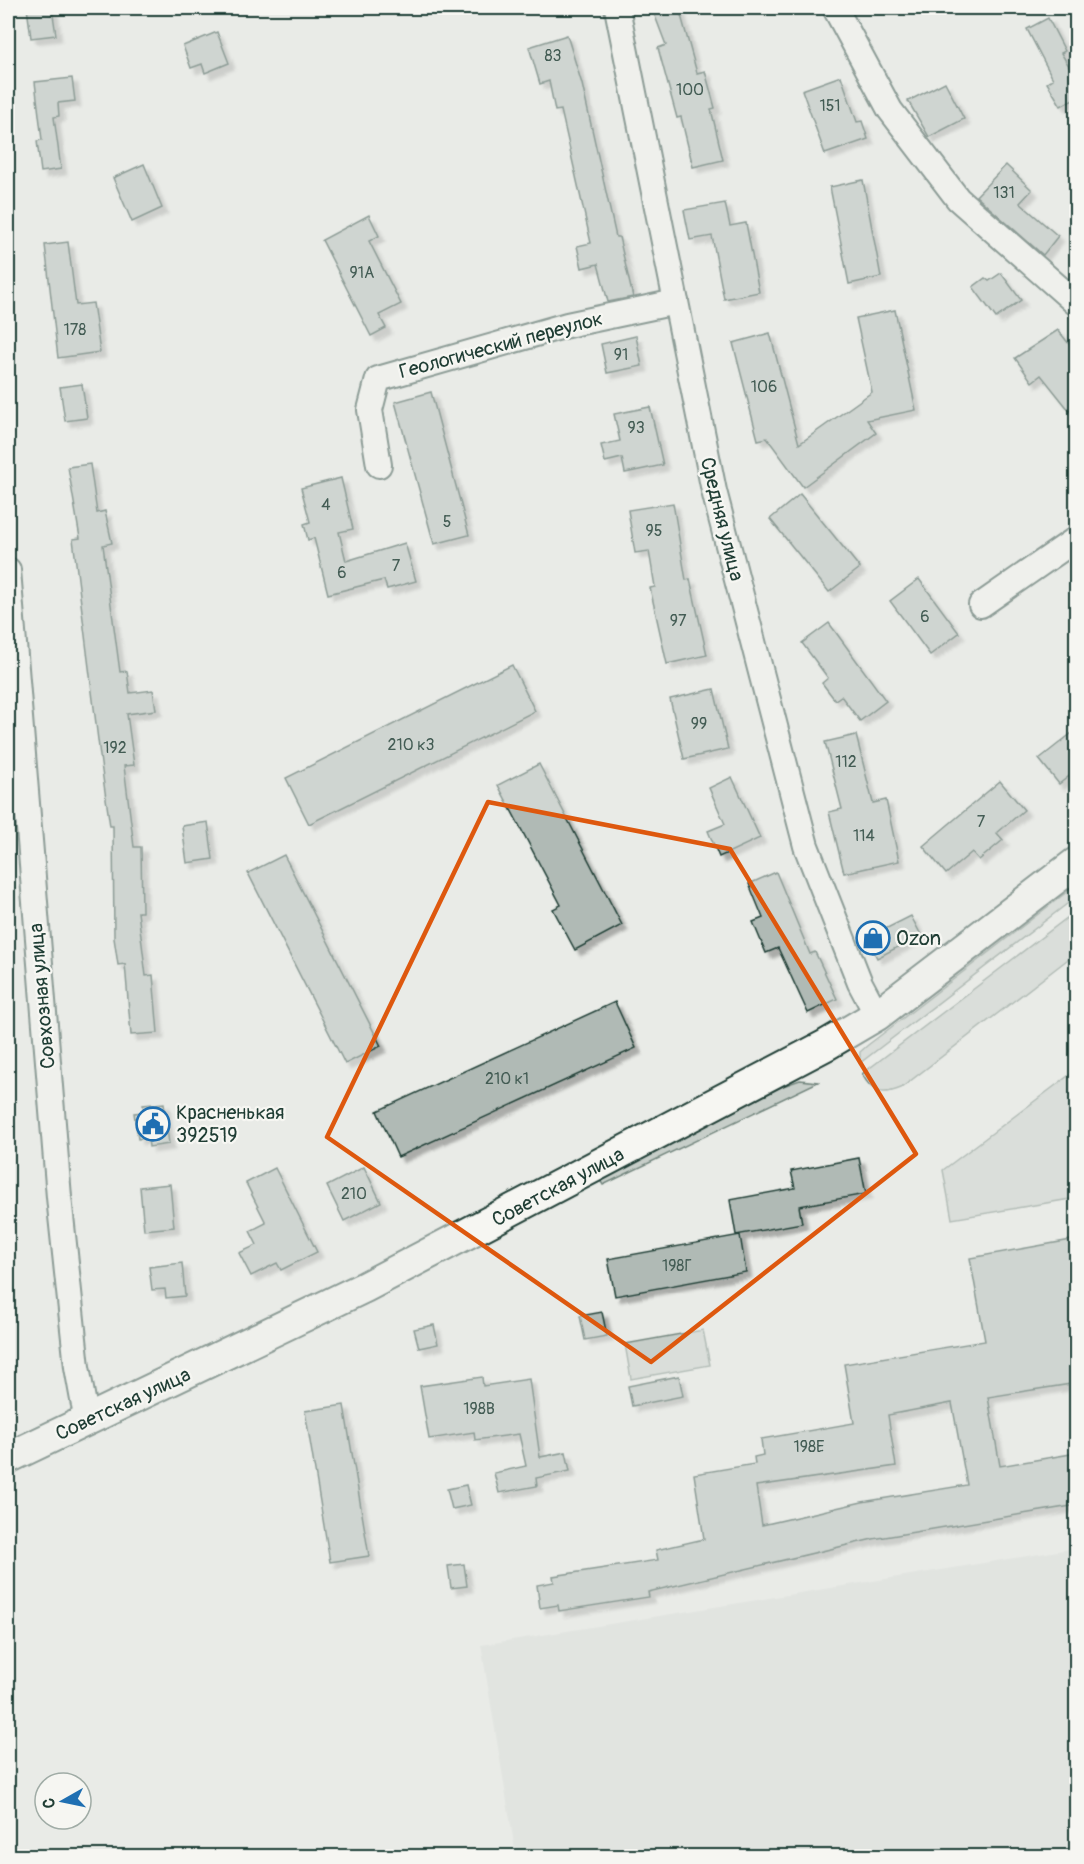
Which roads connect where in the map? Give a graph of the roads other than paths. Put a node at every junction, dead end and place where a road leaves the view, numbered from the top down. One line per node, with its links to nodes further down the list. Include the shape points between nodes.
1 (617, 8): 3 (street, Средняя улица)
2 (834, 8): 4 (street, via 890,110 958,199)
3 (676, 302): 5 (street, Геологический переулок, via 567,325 378,379 370,410); 10 (street, Средняя улица, via 714,492 806,846 860,983)
4 (1077, 303)
5 (379, 465)
6 (1077, 539): 8 (street)
7 (8, 570): 11 (street, Совхозная улица, via 59,1197 76,1367)
8 (981, 605)
9 (1077, 863): 10 (main road, Советская улица)
10 (877, 1015): 11 (main road, Советская улица, via 393,1272)
11 (87, 1422): 12 (main road, Советская улица)
12 (8, 1458)

